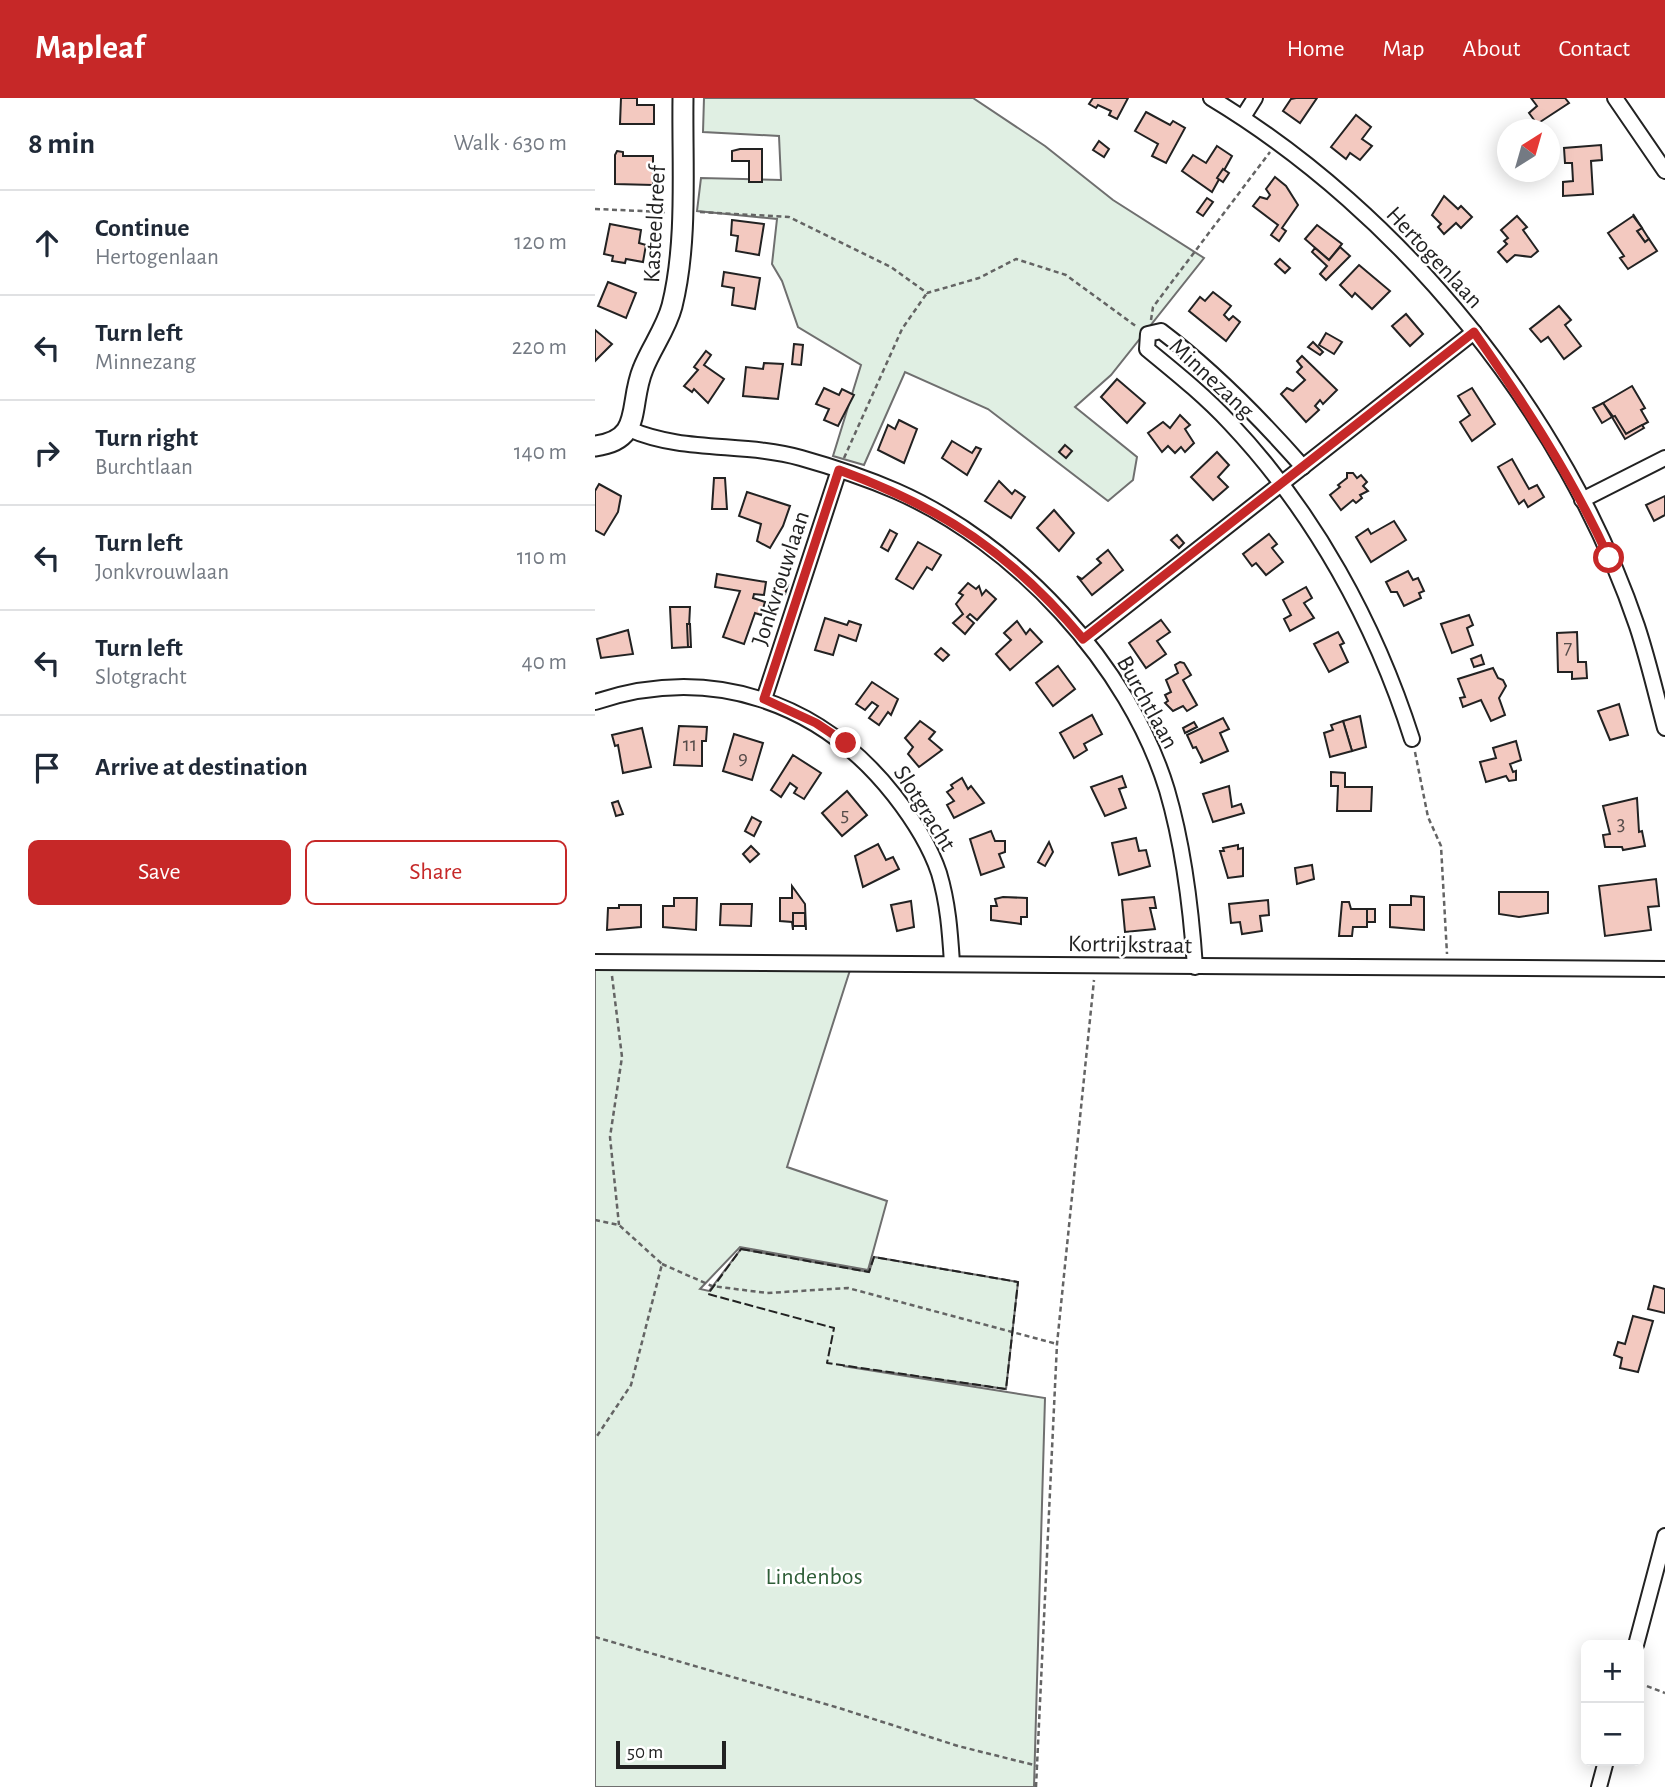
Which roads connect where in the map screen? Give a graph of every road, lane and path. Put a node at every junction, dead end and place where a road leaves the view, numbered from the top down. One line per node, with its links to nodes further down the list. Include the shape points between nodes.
1 (683, 98): 9 (street, Kasteeldreef)
2 (1211, 98): 5 (street, Hertogenlaan)
3 (1255, 98): 5 (street)
4 (1615, 98): 7 (street)
5 (1243, 117): 6 (street, Hertogenlaan)
6 (1277, 143): 11 (street, Hertogenlaan, via 1321,176 1410,258); 12 (path, via 1153,307)
7 (1665, 171)
8 (595, 209): 9 (path)
9 (681, 213): 10 (path, via 789,217 891,267); 13 (street, Kasteeldreef, via 680,269 671,309 642,371)
10 (927, 293): 12 (path, via 979,278 1016,259 1066,275); 17 (path, via 902,329)
11 (1474, 332): 16 (street); 19 (street, Hertogenlaan, via 1535,419)
12 (1148, 334): 16 (street, Minnezang, via 1161,331 1185,349 1249,405); 18 (street, Minnezang, via 1147,349 1229,422)
13 (629, 429): 14 (street, via 620,440); 17 (street, Burchtlaan, via 656,440 798,457)
14 (595, 446)
15 (1665, 458): 19 (street)
16 (1303, 467): 18 (street)
17 (839, 470): 20 (street, Burchtlaan, via 897,491 953,522 1048,597); 21 (street, Jonkvrouwlaan)
18 (1283, 485): 20 (street); 24 (street, Minnezang, via 1352,594 1378,647)
19 (1582, 500): 23 (street, Hertogenlaan, via 1637,625)
20 (1083, 639): 28 (street, Burchtlaan, via 1119,688 1166,788 1191,899)
21 (764, 699): 22 (street, Slotgracht, via 702,686 654,686); 26 (street, Slotgracht, via 846,743 875,770 906,810 939,871 950,918)
22 (595, 702)
23 (1665, 728)
24 (1412, 739): 29 (path, via 1428,817 1441,846)
25 (602, 962): 26 (street, Kortrijkstraat); 32 (path, via 617,998 622,1057 610,1137)
26 (952, 963): 27 (street, Kortrijkstraat)
27 (1095, 966): 28 (street, Kortrijkstraat); 34 (path)
28 (1195, 967): 29 (street, Kortrijkstraat)
29 (1449, 968): 30 (street, Kortrijkstraat)
30 (1665, 969)
31 (595, 1220): 32 (path)
32 (619, 1226): 33 (path)
33 (662, 1264): 34 (path, via 712,1286 767,1293 848,1288); 35 (path, via 631,1385)
34 (1057, 1344): 41 (path)
35 (595, 1439)
36 (1665, 1536): 38 (street)
37 (595, 1637): 41 (path)
38 (1637, 1640)
39 (1644, 1685): 40 (path)
40 (1665, 1693)
41 (1038, 1766): 43 (path)
42 (1605, 1766): 44 (street)
43 (1036, 1787)
44 (1599, 1787)

